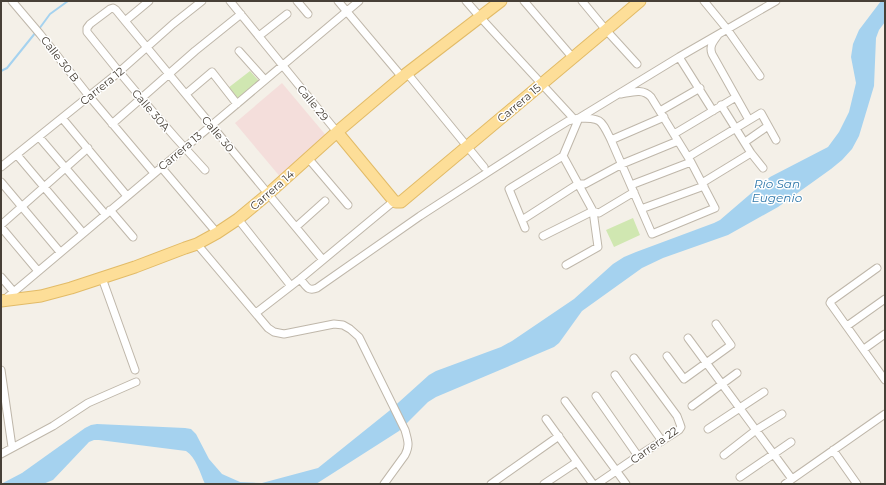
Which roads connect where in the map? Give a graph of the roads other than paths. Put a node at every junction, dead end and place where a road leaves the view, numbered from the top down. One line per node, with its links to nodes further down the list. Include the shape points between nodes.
1 (12, 1): 40 (street, Calle 30 B)
2 (149, 1): 20 (street)
3 (202, 1): 25 (street, Carrera 12)
4 (297, 1): 18 (street)
5 (338, 1): 15 (street)
6 (359, 1): 15 (street, Carrera 13)
7 (466, 1): 19 (street)
8 (501, 1): 19 (main road, Carrera 14)
9 (524, 1): 28 (street)
10 (582, 1): 22 (street)
11 (640, 1): 22 (main road, Carrera 15)
12 (704, 1): 23 (street)
13 (776, 1): 23 (street)
14 (233, 2): 16 (street, Calle 29)
15 (347, 11): 30 (street, Carrera 13); 33 (street)
16 (241, 14): 24 (street, Calle 29); 32 (street)
17 (286, 14): 24 (street)
18 (308, 14)
19 (480, 18): 33 (main road, Carrera 14); 36 (street)
20 (125, 21): 21 (street, Calle 30, via 113,8); 25 (street, Calle 30)
21 (87, 28): 31 (street, Calle 30A, via 87,32)
22 (606, 30): 28 (main road, Carrera 15); 29 (street)
23 (724, 31): 27 (street); 34 (street); 41 (street, via 712,43 710,49)
24 (259, 36): 30 (street, Calle 29)
25 (147, 48): 31 (street, Carrera 12); 32 (street, Calle 30)
26 (239, 51): 35 (street)
27 (680, 57): 37 (street); 39 (street)
28 (573, 58): 36 (main road, Carrera 15)
29 (637, 64)
30 (282, 66): 35 (street, Carrera 13); 54 (street, Calle 29)
31 (119, 72): 40 (street, Carrera 12); 42 (street, Calle 30A)
32 (169, 74): 38 (street, Calle 30); 42 (street)
33 (405, 75): 54 (main road, Carrera 14); 61 (street)
34 (760, 76)
35 (265, 80): 43 (street, Carrera 13)
36 (541, 84): 48 (street); 61 (main road, Carrera 15)
37 (700, 88): 45 (street); 46 (street)
38 (186, 94): 43 (street, via 212,72); 51 (street, Calle 30)
39 (617, 95): 46 (street, via 636,91 648,92); 48 (street)
40 (89, 96): 47 (street, Carrera 12); 50 (street, Calle 30 B)
41 (736, 97): 44 (street); 49 (street)
42 (141, 98): 50 (street); 63 (street, Calle 30A)
43 (237, 104): 51 (street, Carrera 13)
44 (721, 105): 45 (street); 53 (street)
45 (713, 111): 55 (street)
46 (662, 114): 55 (street); 57 (street)
47 (62, 118): 56 (street, Carrera 12); 62 (street)
48 (576, 119): 57 (street, via 598,120 604,124); 66 (street); 109 (street, via 547,134 420,216 317,288 308,288)
49 (749, 120): 52 (street, via 761,113); 53 (street)
50 (112, 124): 76 (street, Calle 30 B)
51 (211, 125): 63 (street, Carrera 13); 83 (street, Calle 30)
52 (768, 126): 58 (street); 60 (street)
53 (736, 128): 60 (street); 68 (street)
54 (337, 132): 67 (main road, Carrera 14); 86 (main road, Calle 29)
55 (674, 134): 59 (street)
56 (39, 137): 65 (street, Carrera 12); 73 (street)
57 (611, 140): 69 (street)
58 (776, 140)
59 (678, 141): 68 (street); 69 (street)
60 (745, 142): 64 (street)
61 (467, 146): 71 (street); 86 (main road, Carrera 15, via 405,199)
62 (88, 148): 73 (street); 84 (street)
63 (184, 148): 70 (street, Carrera 13); 75 (street, Calle 30A)
64 (751, 152): 74 (street); 80 (street)
65 (17, 155): 72 (street, Carrera 12); 81 (street)
66 (563, 156): 78 (street); 93 (street, via 509,189)
67 (308, 158): 83 (main road, Carrera 14); 87 (street)
68 (689, 160): 79 (street); 80 (street)
69 (622, 164): 78 (street, via 585,184); 79 (street)
70 (161, 167): 76 (street, Carrera 13); 98 (street)
71 (484, 167)
72 (1, 168)
73 (65, 168): 81 (street); 91 (street)
74 (763, 168)
75 (205, 170)
76 (154, 173): 84 (street, Carrera 13)
77 (1, 182): 88 (street)
78 (578, 184): 90 (street); 93 (street)
79 (631, 185): 82 (street)
80 (703, 185): 89 (street); 89 (street, via 715,208 652,234)
81 (44, 187): 88 (street); 97 (street)
82 (634, 192): 89 (street); 90 (street, via 599,212)
83 (268, 194): 92 (main road, Carrera 14); 95 (street, Calle 30)
84 (127, 196): 91 (street, Carrera 13)
85 (325, 201): 95 (street)
86 (395, 202): 103 (street, Carrera 15)
87 (348, 205)
88 (22, 207): 94 (street); 102 (street)
89 (641, 209)
90 (593, 211): 99 (street); 104 (street, via 598,247)
91 (108, 212): 97 (street, Carrera 13); 100 (street)
92 (238, 219): 98 (main road, Carrera 14); 110 (street)
93 (522, 220): 96 (street)
94 (1, 226): 106 (street)
95 (296, 227): 103 (street, Calle 30)
96 (525, 228)
97 (83, 233): 102 (street, Carrera 13)
98 (217, 233): 101 (main road, Carrera 14)
99 (543, 236)
100 (133, 238)
101 (197, 244): 108 (main road, Carrera 14); 114 (street)
102 (60, 252): 106 (street, Carrera 13)
103 (323, 260): 109 (street, Carrera 15)
104 (566, 265)
105 (877, 268): 116 (street, via 831,301)
106 (38, 271): 111 (street, Carrera 13)
107 (1, 277): 111 (street)
108 (102, 278): 113 (main road, Carrera 14, via 47,295); 124 (street)
109 (300, 278): 110 (street, Carrera 15)
110 (291, 286): 114 (street, Carrera 15)
111 (13, 291): 113 (street, Carrera 13)
112 (885, 299): 116 (street)
113 (2, 301)
114 (256, 313): 157 (street, via 268,328 279,334 334,324 350,328 359,337 405,430 409,444 408,450)
115 (716, 324): 122 (street, via 731,345)
116 (847, 326): 119 (street)
117 (885, 334): 119 (street)
118 (688, 338): 122 (street)
119 (864, 349): 125 (street)
120 (667, 356): 122 (street, via 684,379)
121 (634, 358): 144 (street, Carrera 22, via 677,416 680,424 679,430)
122 (706, 363): 131 (street)
123 (1, 370): 128 (street)
124 (135, 370)
125 (883, 372): 129 (street)
126 (737, 373): 131 (street)
127 (615, 375): 144 (street)
128 (2, 379): 137 (street)
129 (885, 380)
130 (136, 382): 146 (street, via 88,404)
131 (722, 384): 135 (street); 136 (street)
132 (764, 392): 136 (street)
133 (596, 396): 151 (street)
134 (565, 401): 153 (street)
135 (692, 406)
136 (740, 408): 141 (street); 142 (street)
137 (4, 409): 146 (street)
138 (782, 414): 142 (street)
139 (885, 414): 147 (street)
140 (546, 419): 143 (street)
141 (708, 428)
142 (756, 430): 149 (street); 150 (street)
143 (559, 436): 152 (street); 156 (street)
144 (662, 441): 151 (street, Carrera 22)
145 (791, 442): 149 (street)
146 (12, 447): 148 (street)
147 (833, 450): 155 (street); 163 (street)
148 (1, 454)
149 (774, 454): 154 (street); 155 (street)
150 (724, 455)
151 (638, 456): 153 (street, Carrera 22)
152 (577, 462): 158 (street); 159 (street)
153 (616, 471): 160 (street, Carrera 22); 161 (street)
154 (740, 477)
155 (792, 479): 162 (street)
156 (496, 483)
157 (384, 484)
158 (544, 484)
159 (593, 484)
160 (597, 484)
161 (626, 484)
162 (785, 484)
163 (857, 484)

